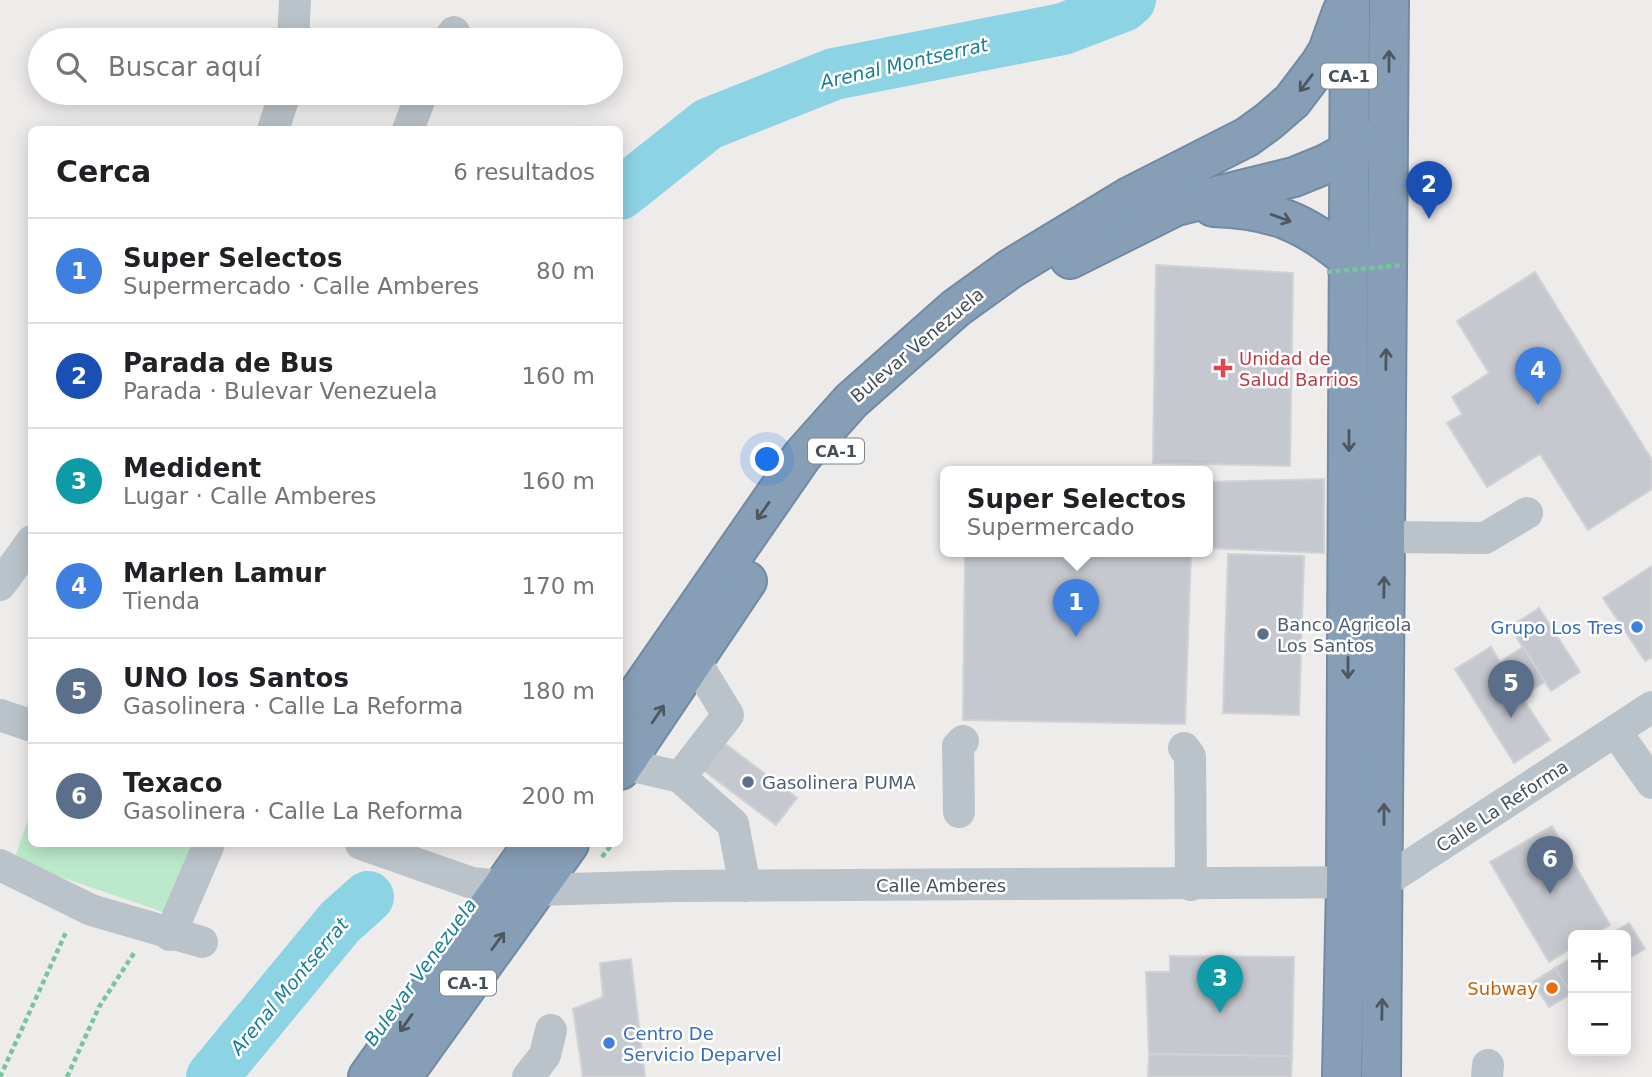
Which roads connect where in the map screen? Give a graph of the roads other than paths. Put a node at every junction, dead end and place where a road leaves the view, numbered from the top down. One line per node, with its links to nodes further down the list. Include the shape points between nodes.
1 (295, 0): 4 (street)
2 (1347, 0): 10 (highway, CA-1); 20 (highway, Bulevar Venezuela / CA-1, one-way to 20, via 1320,64 1292,101 1269,121 1010,269 956,308 851,401 802,456)
3 (1389, 0): 7 (highway, CA-1, one-way to 3)
4 (294, 28)
5 (281, 105): 8 (street)
6 (417, 105): 9 (street)
7 (1390, 121): 10 (highway, Bulevar Venezuela / CA-1); 14 (highway, one-way to 7)
8 (274, 126)
9 (410, 126)
10 (1349, 152): 11 (highway, Bulevar Venezuela / CA-1, via 1294,177 1176,206); 12 (highway)
11 (1143, 224): 12 (highway, one-way to 12, via 1176,212 1246,208 1280,216 1312,231); 17 (highway, Bulevar Venezuela / CA-1, via 1101,242 971,321 901,381 821,468)
12 (1339, 267): 36 (highway, one-way to 36)
13 (1527, 513): 14 (street, via 1485,538)
14 (1384, 537): 35 (highway, one-way to 14)
15 (28, 546): 16 (street)
16 (0, 585)
17 (694, 659): 25 (highway, Bulevar Venezuela / CA-1, one-way to 17); 27 (street, via 728,715)
18 (1652, 707): 22 (street, Calle La Reforma)
19 (0, 715): 21 (street)
20 (623, 715)
21 (28, 725)
22 (1616, 732): 28 (street); 35 (street, Calle La Reforma)
23 (963, 741): 29 (street, via 958,746)
24 (1184, 748): 37 (street, via 1190,756)
25 (623, 766)
26 (623, 767): 27 (street)
27 (680, 777): 38 (street, via 733,824)
28 (1652, 783)
29 (958, 812)
30 (207, 847): 40 (street)
31 (370, 847): 39 (street, Calle Amberes, via 472,883)
32 (532, 847): 39 (highway, CA-1)
33 (566, 847): 39 (highway, CA-1)
34 (0, 865): 40 (street, via 91,910)
35 (1384, 882): 36 (street, Calle La Reforma); 47 (highway, one-way to 35)
36 (1346, 884): 37 (street, Calle Amberes); 46 (highway)
37 (1191, 885): 38 (street, Calle Amberes)
38 (745, 886): 39 (street, Calle Amberes)
39 (519, 888): 43 (highway, CA-1, one-way to 39); 44 (highway, CA-1, one-way to 44)
40 (160, 932): 41 (street)
41 (202, 942)
42 (551, 1030): 45 (street, via 545,1055)
43 (412, 1074)
44 (368, 1077)
45 (528, 1077)
46 (1342, 1077)
47 (1381, 1077)

